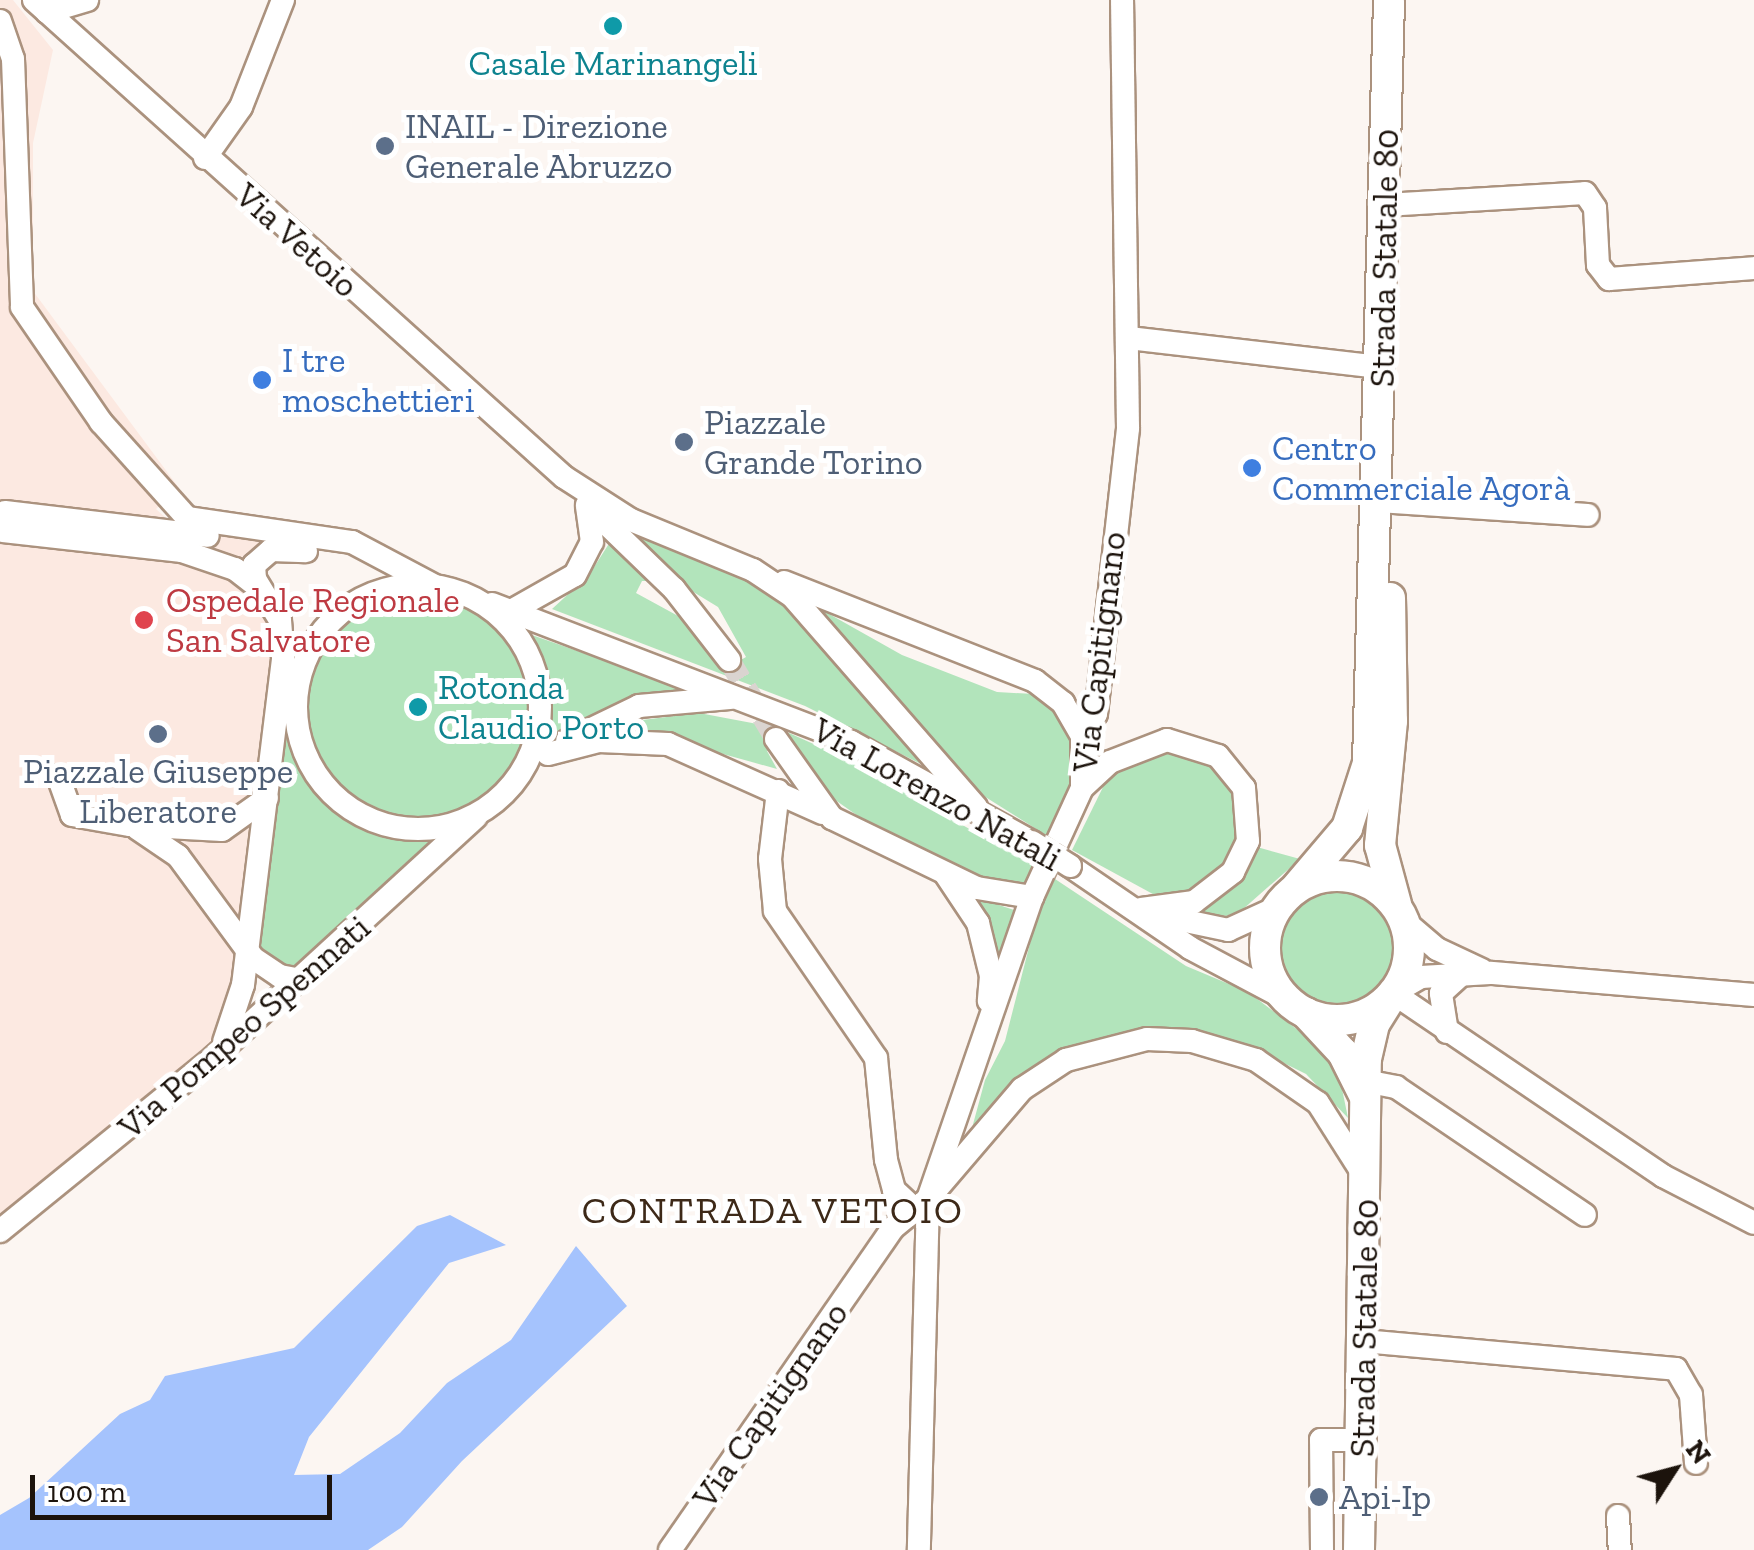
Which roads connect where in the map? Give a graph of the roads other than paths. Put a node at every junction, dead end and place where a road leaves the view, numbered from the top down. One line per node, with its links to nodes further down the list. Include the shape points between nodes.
1 (87, 0): 5 (street)
2 (283, 0): 7 (street, via 241,107)
3 (1122, 0): 10 (street, Via Capitignano)
4 (1389, 0): 8 (main road, Strada Statale 80)
5 (41, 6): 7 (street, Via Vetoio)
6 (0, 22): 17 (street, via 13,59 22,307 37,337 169,505 198,521 352,542)
7 (205, 158): 12 (street, Via Vetoio)
8 (1386, 204): 9 (street, via 1585,193 1595,208 1598,266 1610,279); 11 (main road, Strada Statale 80)
9 (1754, 268)
10 (1129, 338): 11 (street); 28 (street, Via Capitignano, via 1128,428 1096,714)
11 (1382, 367): 14 (main road, Strada Statale 80)
12 (564, 477): 13 (street, Via Vetoio); 18 (street, Via Vetoio, via 648,528)
13 (584, 502): 22 (street, via 594,533 584,564 556,591); 24 (street, Via Vetoio, via 674,589)
14 (1378, 509): 15 (street); 42 (main road, Strada Statale 80, via 1363,787 1335,848); 44 (main road, Strada Statale 80, via 1394,673 1380,854)
15 (1588, 515)
16 (280, 548): 17 (street); 20 (street, via 254,565); 20 (street, via 4,522 182,551 235,569)
17 (385, 556): 19 (street)
18 (753, 570): 28 (street, via 1035,681 1063,703); 36 (street, Via Vetoio, via 792,596)
19 (437, 587): 21 (street); 23 (street, via 390,588 347,607)
20 (262, 592): 23 (street)
21 (469, 596): 22 (street, Via Lorenzo Natali); 32 (street, via 514,633 538,686 538,725)
22 (511, 611): 25 (street, Via Lorenzo Natali)
23 (293, 660): 26 (street); 27 (street)
24 (729, 660)
25 (744, 698): 30 (street, Via Lorenzo Natali, via 639,706); 36 (street, Via Lorenzo Natali, via 851,742)
26 (292, 699): 27 (street); 37 (street, via 312,770 358,814 418,830)
27 (274, 728): 35 (street)
28 (1082, 736): 33 (street, Via Capitignano)
29 (776, 739): 38 (street)
30 (548, 754): 32 (street, Via Lorenzo Natali); 34 (street, via 598,741 644,740 721,763)
31 (58, 776): 39 (street, via 72,815)
32 (517, 779): 37 (street)
33 (1082, 788): 41 (street, Via Capitignano); 43 (street, via 1110,762 1167,740 1218,756 1244,788 1248,841 1233,872 1194,902)
34 (778, 791): 38 (street); 59 (street, via 770,859 775,911 876,1058 894,1190)
35 (267, 798): 39 (street, via 248,818 222,830); 45 (street)
36 (976, 807): 43 (street, Via Lorenzo Natali, bridge)
37 (479, 813): 48 (street, Via Pompeo Spennati)
38 (832, 818): 40 (street)
39 (130, 826): 45 (street, via 178,856)
40 (943, 873): 41 (street, via 1020,900); 52 (street, via 964,897 986,949)
41 (1032, 897): 52 (street, Via Capitignano)
42 (1286, 898): 43 (street, Via Lorenzo Natali, via 1216,930); 44 (main road, via 1330,876 1358,878 1386,895); 51 (main road, via 1265,954)
43 (1133, 906): 51 (street, Via Lorenzo Natali, via 1192,949)
44 (1403, 919): 46 (street, via 1446,955); 49 (main road, via 1408,961)
45 (247, 951): 48 (street, via 266,969); 54 (street, via 237,1011)
46 (1490, 973): 47 (street); 50 (street)
47 (1462, 974): 49 (street, via 1415,978); 53 (street, via 1441,993)
48 (302, 980): 54 (street, Via Pompeo Spennati)
49 (1394, 993): 51 (main road, via 1350,1019); 53 (street); 55 (main road, Strada Statale 80, via 1371,1034)
50 (1754, 996)
51 (1296, 1006): 55 (main road, Strada Statale 80, via 1348,1061)
52 (987, 1030): 56 (street, Via Capitignano)
53 (1447, 1032): 61 (street, via 1663,1176)
54 (214, 1057): 62 (street, Via Pompeo Spennati)
55 (1366, 1094): 58 (main road, Strada Statale 80); 60 (street, via 1396,1087)
56 (954, 1125): 57 (street, via 961,1140); 59 (street, Via Capitignano)
57 (981, 1134): 58 (street, via 1022,1089 1066,1060 1126,1042 1192,1041 1256,1060 1298,1084 1335,1125); 59 (street)
58 (1368, 1188): 63 (main road, Strada Statale 80)
59 (920, 1203): 67 (street, Via Capitignano); 68 (street)
60 (1585, 1215)
61 (1754, 1224)
62 (0, 1231)
63 (1364, 1340): 64 (main road, Strada Statale 80); 65 (street, via 1676,1369 1689,1384)
64 (1361, 1440): 69 (street, via 1321,1440); 70 (main road, Strada Statale 80)
65 (1696, 1462)
66 (1618, 1516): 71 (street)
67 (670, 1550)
68 (919, 1550)
69 (1322, 1550)
70 (1359, 1550)
71 (1620, 1550)

